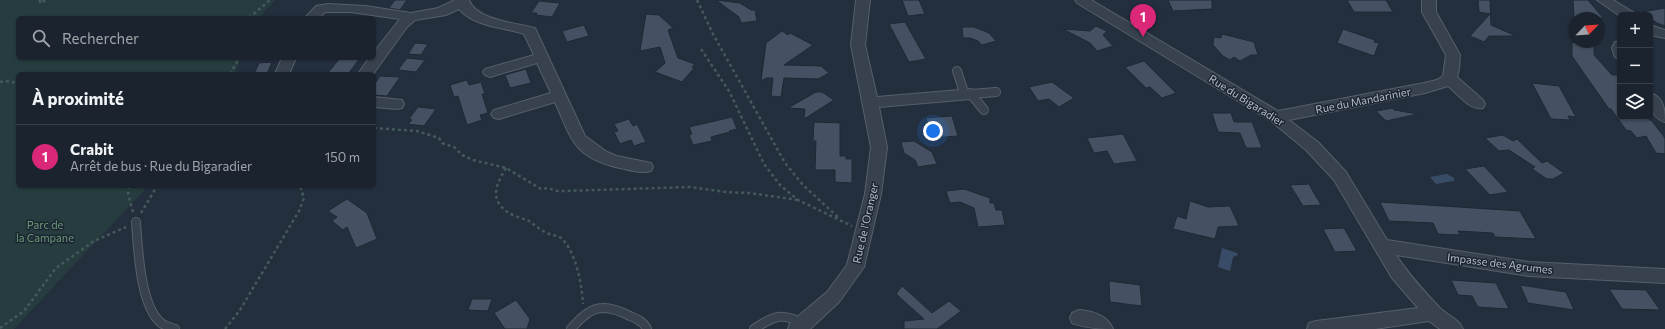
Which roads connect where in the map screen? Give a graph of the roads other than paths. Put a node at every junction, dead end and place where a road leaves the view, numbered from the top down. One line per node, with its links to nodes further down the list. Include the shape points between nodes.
1 (863, 0): 23 (street, Rue de l'Oranger, via 858,45)
2 (1082, 0): 28 (street, Rue du Bigaradier)
3 (1429, 0): 17 (street, via 1429,12 1454,55)
4 (1604, 0): 6 (street)
5 (462, 2): 8 (street, via 441,12); 9 (street, via 470,13 480,20 517,26 530,31)
6 (1623, 12)
7 (314, 16): 8 (street, via 320,10 332,7)
8 (412, 17): 10 (street, via 402,24)
9 (542, 57): 16 (street); 20 (street)
10 (376, 59)
11 (288, 60): 14 (street)
12 (375, 60): 15 (street)
13 (957, 71): 19 (lane)
14 (283, 72)
15 (366, 72)
16 (490, 72)
17 (1449, 78): 25 (street); 28 (street, Rue du Mandarinier, via 1425,88)
18 (996, 92): 19 (lane)
19 (968, 94): 23 (street); 26 (lane)
20 (559, 96): 27 (street); 30 (street, via 578,139 588,149 611,161)
21 (376, 102): 24 (street)
22 (1653, 102): 29 (street)
23 (871, 103): 36 (street, Rue de l'Oranger, via 879,147 873,194 855,267 833,297)
24 (397, 104)
25 (1478, 104)
26 (984, 110)
27 (499, 114)
28 (1276, 117): 32 (street, Rue du Bigaradier, via 1312,146 1340,176)
29 (1665, 117)
30 (645, 167)
31 (136, 222): 37 (lane, via 146,296 151,311 160,322)
32 (1384, 246): 33 (street, Impasse des Agrumes, via 1529,269); 34 (street, Rue du Bigaradier, via 1398,273)
33 (1665, 276)
34 (1433, 312): 42 (street); 43 (street, Rue du Bigaradier)
35 (1078, 318): 41 (street, via 1091,319)
36 (801, 326): 40 (lane, via 784,315 770,318)
37 (175, 329)
38 (571, 329): 39 (lane, via 589,310 597,307 617,308 645,324)
39 (647, 329)
40 (754, 329)
41 (1104, 329)
42 (1316, 329)
43 (1454, 329)

